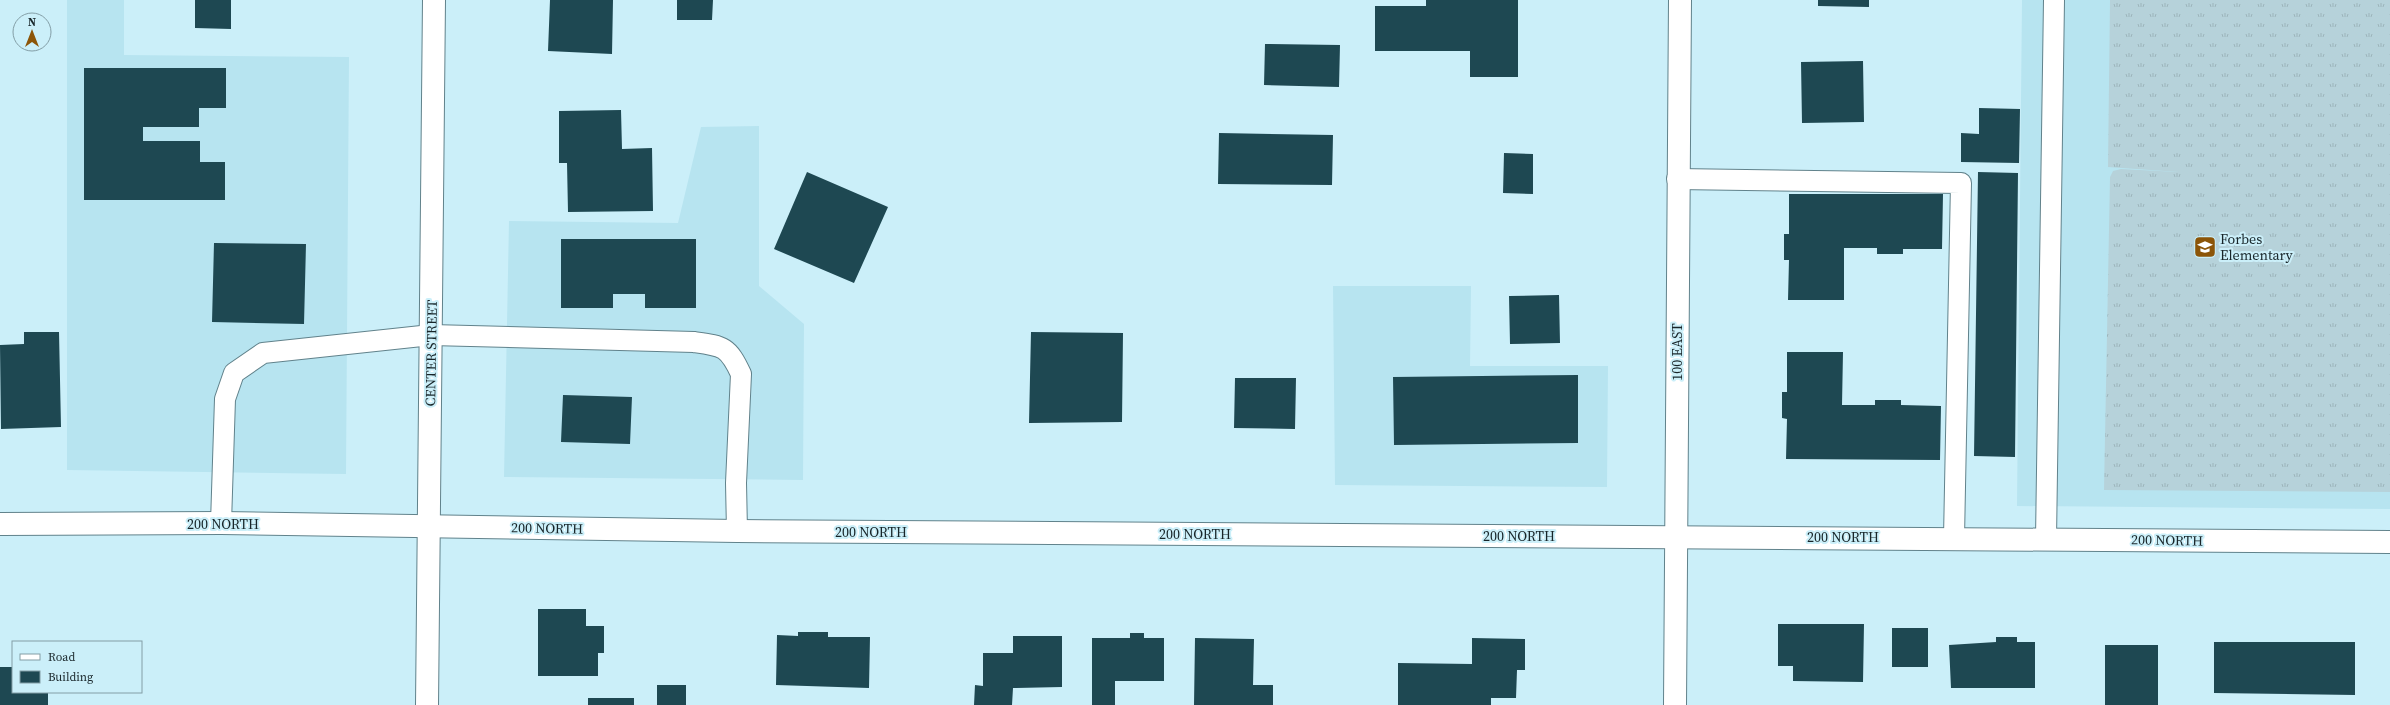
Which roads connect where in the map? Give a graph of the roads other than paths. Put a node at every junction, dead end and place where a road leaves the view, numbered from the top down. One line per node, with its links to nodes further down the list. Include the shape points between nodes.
1 (434, 0): 5 (street, CENTER STREET)
2 (1680, 0): 4 (street, 100 EAST)
3 (2054, 0): 12 (lane)
4 (1677, 179): 10 (street, 100 EAST); 11 (lane, via 1961,183)
5 (431, 335): 6 (lane, via 263,353 234,373 225,398); 8 (street, CENTER STREET); 9 (lane, via 694,342 722,346 734,359 741,374 736,483)
6 (221, 523): 7 (street, 200 NORTH); 8 (street, 200 NORTH)
7 (0, 524)
8 (429, 525): 9 (street, 200 NORTH); 14 (street, CENTER STREET)
9 (737, 531): 10 (street, 200 NORTH)
10 (1676, 537): 11 (street, 200 NORTH); 15 (street, 100 EAST)
11 (1954, 538): 12 (street, 200 NORTH)
12 (2046, 539): 13 (street, 200 NORTH)
13 (2390, 542)
14 (427, 705)
15 (1675, 705)

